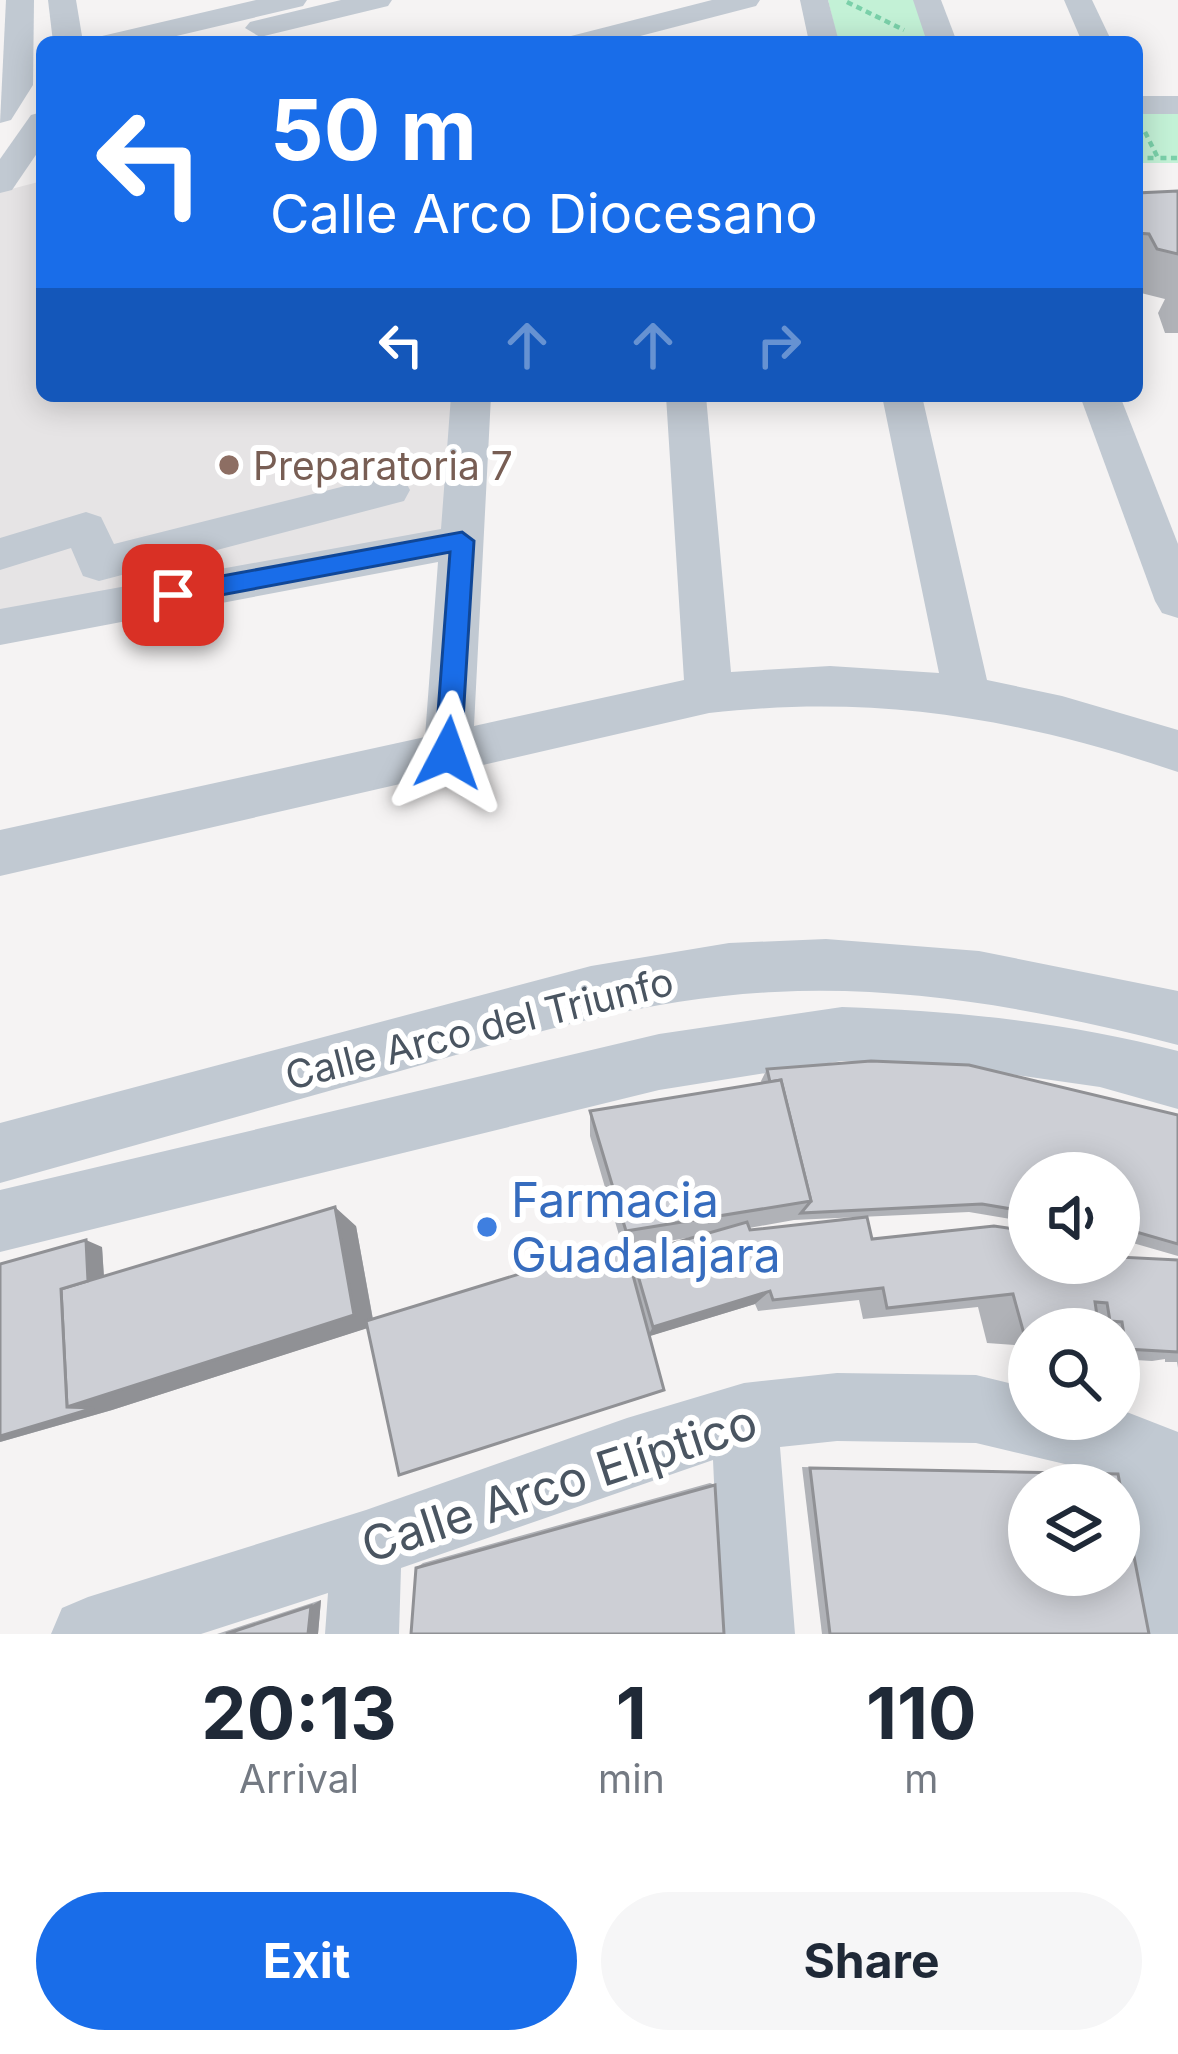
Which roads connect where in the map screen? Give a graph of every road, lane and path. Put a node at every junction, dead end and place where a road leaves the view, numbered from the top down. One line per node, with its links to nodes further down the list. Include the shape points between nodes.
1 (20, 0): 18 (street)
2 (62, 0): 12 (street)
3 (293, 0): 13 (street)
4 (378, 0): 14 (street)
5 (746, 0): 11 (street)
6 (814, 0): 15 (street)
7 (843, 0): 10 (path)
8 (927, 0): 16 (street)
9 (1078, 0): 17 (street)
10 (905, 32)
11 (657, 33)
12 (67, 36)
13 (138, 36)
14 (225, 36)
15 (823, 36)
16 (940, 36)
17 (1094, 36)
18 (17, 80)
19 (1143, 105): 20 (street)
20 (1178, 105)
21 (36, 131): 25 (street)
22 (1143, 158): 23 (path)
23 (1157, 158)
24 (36, 177): 25 (street)
25 (0, 184)
26 (471, 402): 34 (street)
27 (686, 402): 39 (street)
28 (903, 402): 40 (street)
29 (1102, 402): 31 (street)
30 (1178, 469): 31 (street)
31 (1130, 470): 37 (street)
32 (388, 490): 33 (street)
33 (340, 502): 35 (street, via 98,564 86,528); 36 (street)
34 (462, 541): 36 (street); 42 (street)
35 (0, 554)
36 (347, 562): 38 (street)
37 (1178, 601)
38 (0, 627)
39 (709, 694): 40 (street, via 786,682); 42 (street)
40 (967, 694): 41 (street, via 1080,716)
41 (1178, 751)
42 (448, 753): 43 (street)
43 (0, 853)
44 (1178, 1018): 46 (street, Calle Arco del Triunfo, via 1075,990 895,967 774,966 643,982 518,1011)
45 (1178, 1080): 47 (street, Calle Arco del Triunfo, via 1100,1059 961,1039 842,1034 659,1062)
46 (0, 1153)
47 (0, 1221)
48 (744, 1417): 49 (street, Calle Arco Elíptico, via 837,1406 976,1409); 50 (street, Calle Arco Elíptico); 53 (street)
49 (1155, 1456): 54 (street)
50 (366, 1545): 51 (street, Calle Arco Elíptico); 52 (street)
51 (88, 1634)
52 (362, 1634)
53 (758, 1634)
54 (1174, 1634)

